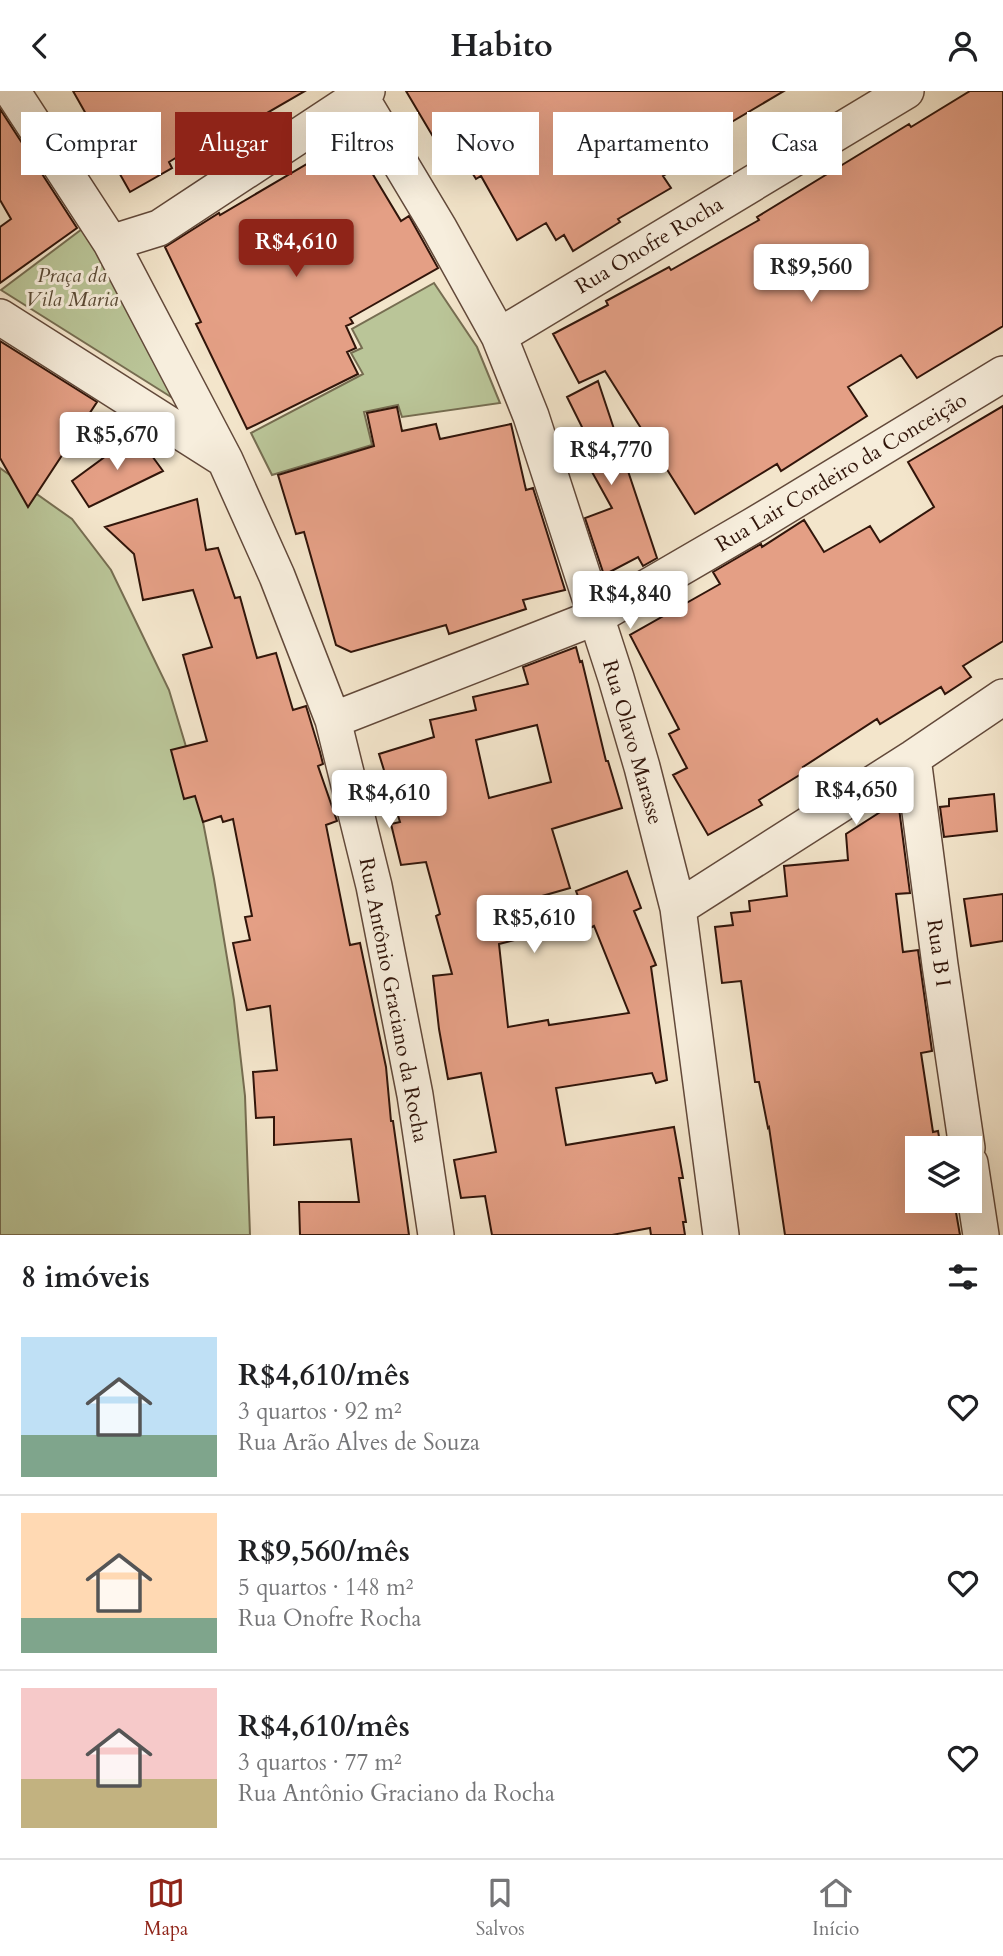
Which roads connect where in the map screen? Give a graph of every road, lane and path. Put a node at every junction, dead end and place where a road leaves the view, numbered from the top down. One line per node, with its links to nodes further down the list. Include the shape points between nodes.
1 (12, 91): 4 (street, Rua Antônio Graciano da Rocha)
2 (906, 91): 6 (street, Rua Onofre Rocha)
3 (361, 92): 4 (street, via 159,228); 6 (street, Rua Olavo Marasse)
4 (111, 243): 8 (street, Rua Antônio Graciano da Rocha)
5 (0, 317): 8 (street)
6 (499, 336): 9 (street, Rua Olavo Marasse, via 531,416)
7 (1003, 374): 9 (street, Rua Lair Cordeiro da Conceição)
8 (225, 460): 11 (street, Rua Antônio Graciano da Rocha, via 277,576)
9 (596, 617): 11 (street, Rua Lair Cordeiro da Conceição); 13 (street, Rua Olavo Marasse, via 642,767)
10 (1003, 698): 12 (street)
11 (333, 720): 16 (street, Rua Antônio Graciano da Rocha, via 379,912 415,1095)
12 (913, 758): 13 (street); 14 (street, Rua B I)
13 (678, 908): 17 (street, Rua Olavo Marasse)
14 (965, 1136)
15 (978, 1213): 18 (street)
16 (436, 1235)
17 (722, 1235)
18 (981, 1235)

